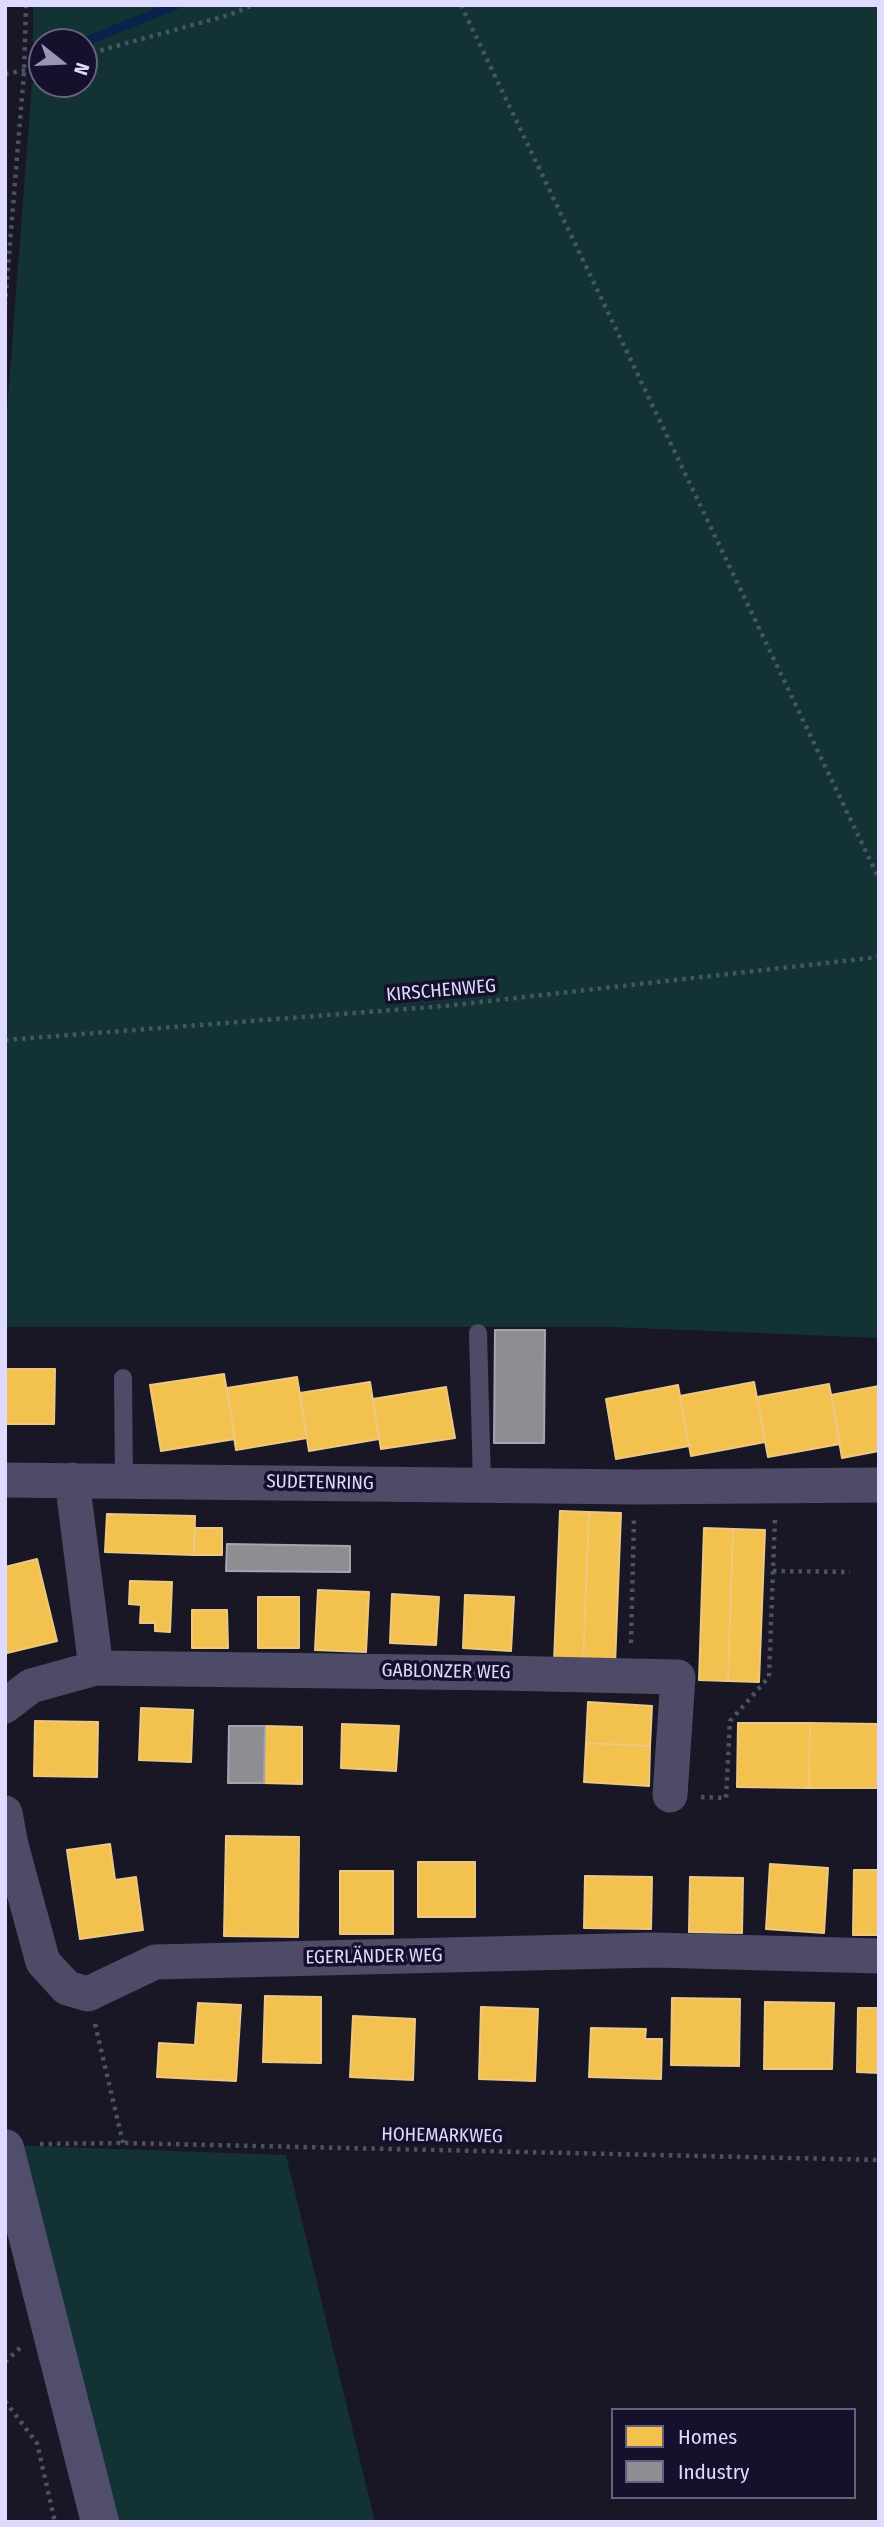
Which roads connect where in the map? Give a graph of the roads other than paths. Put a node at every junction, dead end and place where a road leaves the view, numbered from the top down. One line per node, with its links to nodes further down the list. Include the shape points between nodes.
1 (478, 1333): 6 (lane)
2 (123, 1378): 5 (lane)
3 (5, 1480): 4 (street, SUDETENRING)
4 (72, 1480): 5 (street, SUDETENRING); 8 (street)
5 (124, 1480): 6 (street, SUDETENRING)
6 (482, 1485): 7 (street, SUDETENRING)
7 (879, 1485)
8 (96, 1668): 9 (street, via 30,1685); 10 (street, GABLONZER WEG, via 678,1677)
9 (5, 1706)
10 (670, 1795)
11 (5, 1813): 12 (street, EGERLÄNDER WEG, via 43,1962 67,1988 88,1994 155,1962 655,1950)
12 (879, 1956)
13 (18, 2146): 14 (main road)
14 (100, 2522)

